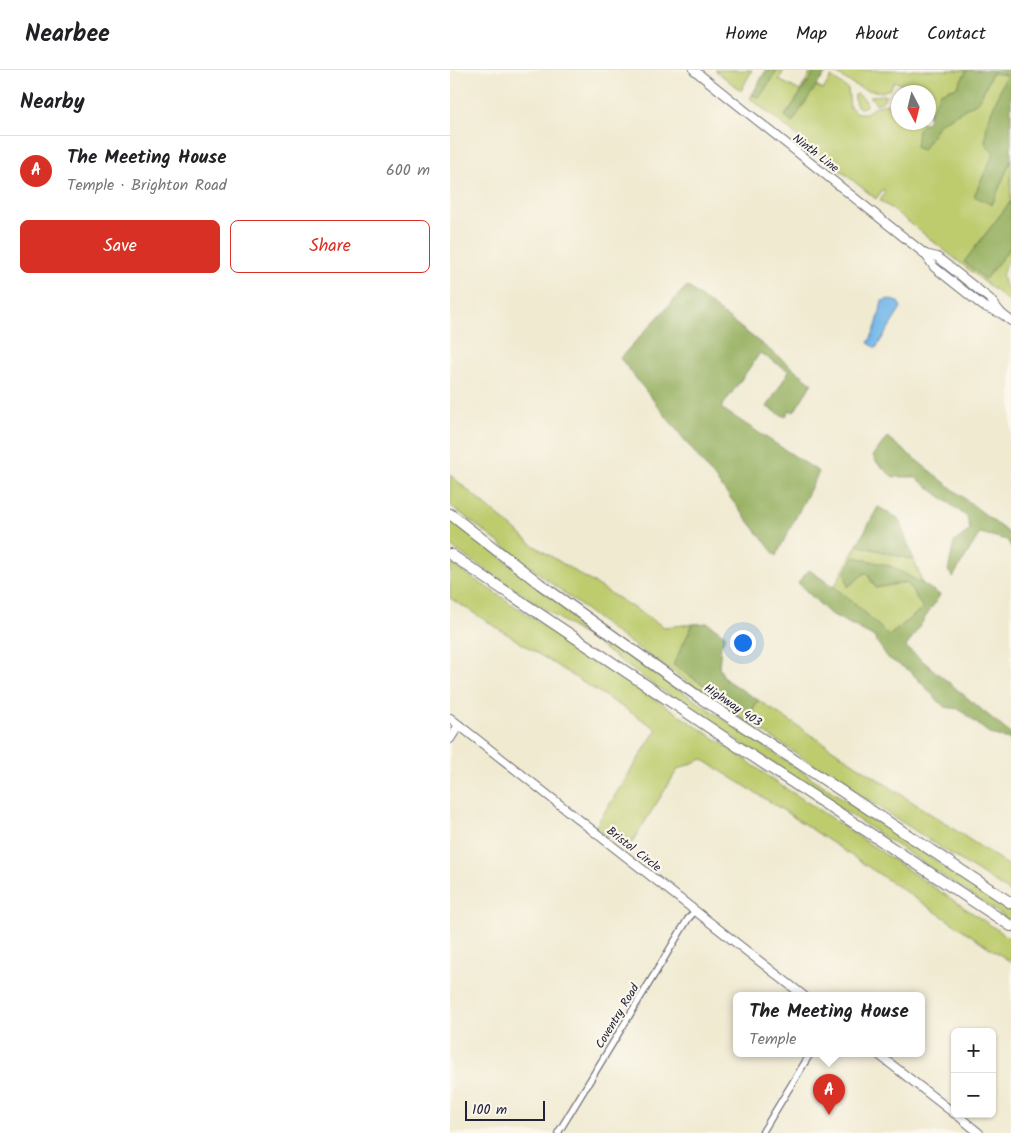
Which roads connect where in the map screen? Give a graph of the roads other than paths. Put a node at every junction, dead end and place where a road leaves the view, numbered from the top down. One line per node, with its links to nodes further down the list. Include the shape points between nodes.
1 (694, 70): 2 (street, Ninth Line, via 925,254 937,257 990,299)
2 (1011, 321)
3 (450, 514): 8 (highway, Highway 403, via 699,697)
4 (450, 554): 9 (highway)
5 (450, 718): 6 (street, Bristol Circle)
6 (459, 725): 7 (street); 10 (street, Bristol Circle)
7 (450, 739)
8 (1011, 903)
9 (984, 909): 11 (highway); 12 (highway)
10 (695, 911): 13 (street, Bristol Circle); 19 (street, Coventry Road)
11 (1011, 926)
12 (1011, 934)
13 (799, 992)
14 (808, 1057): 20 (street)
15 (882, 1057): 16 (street)
16 (951, 1111)
17 (958, 1118): 18 (street)
18 (968, 1129): 21 (street)
19 (558, 1133)
20 (762, 1133)
21 (979, 1133)

